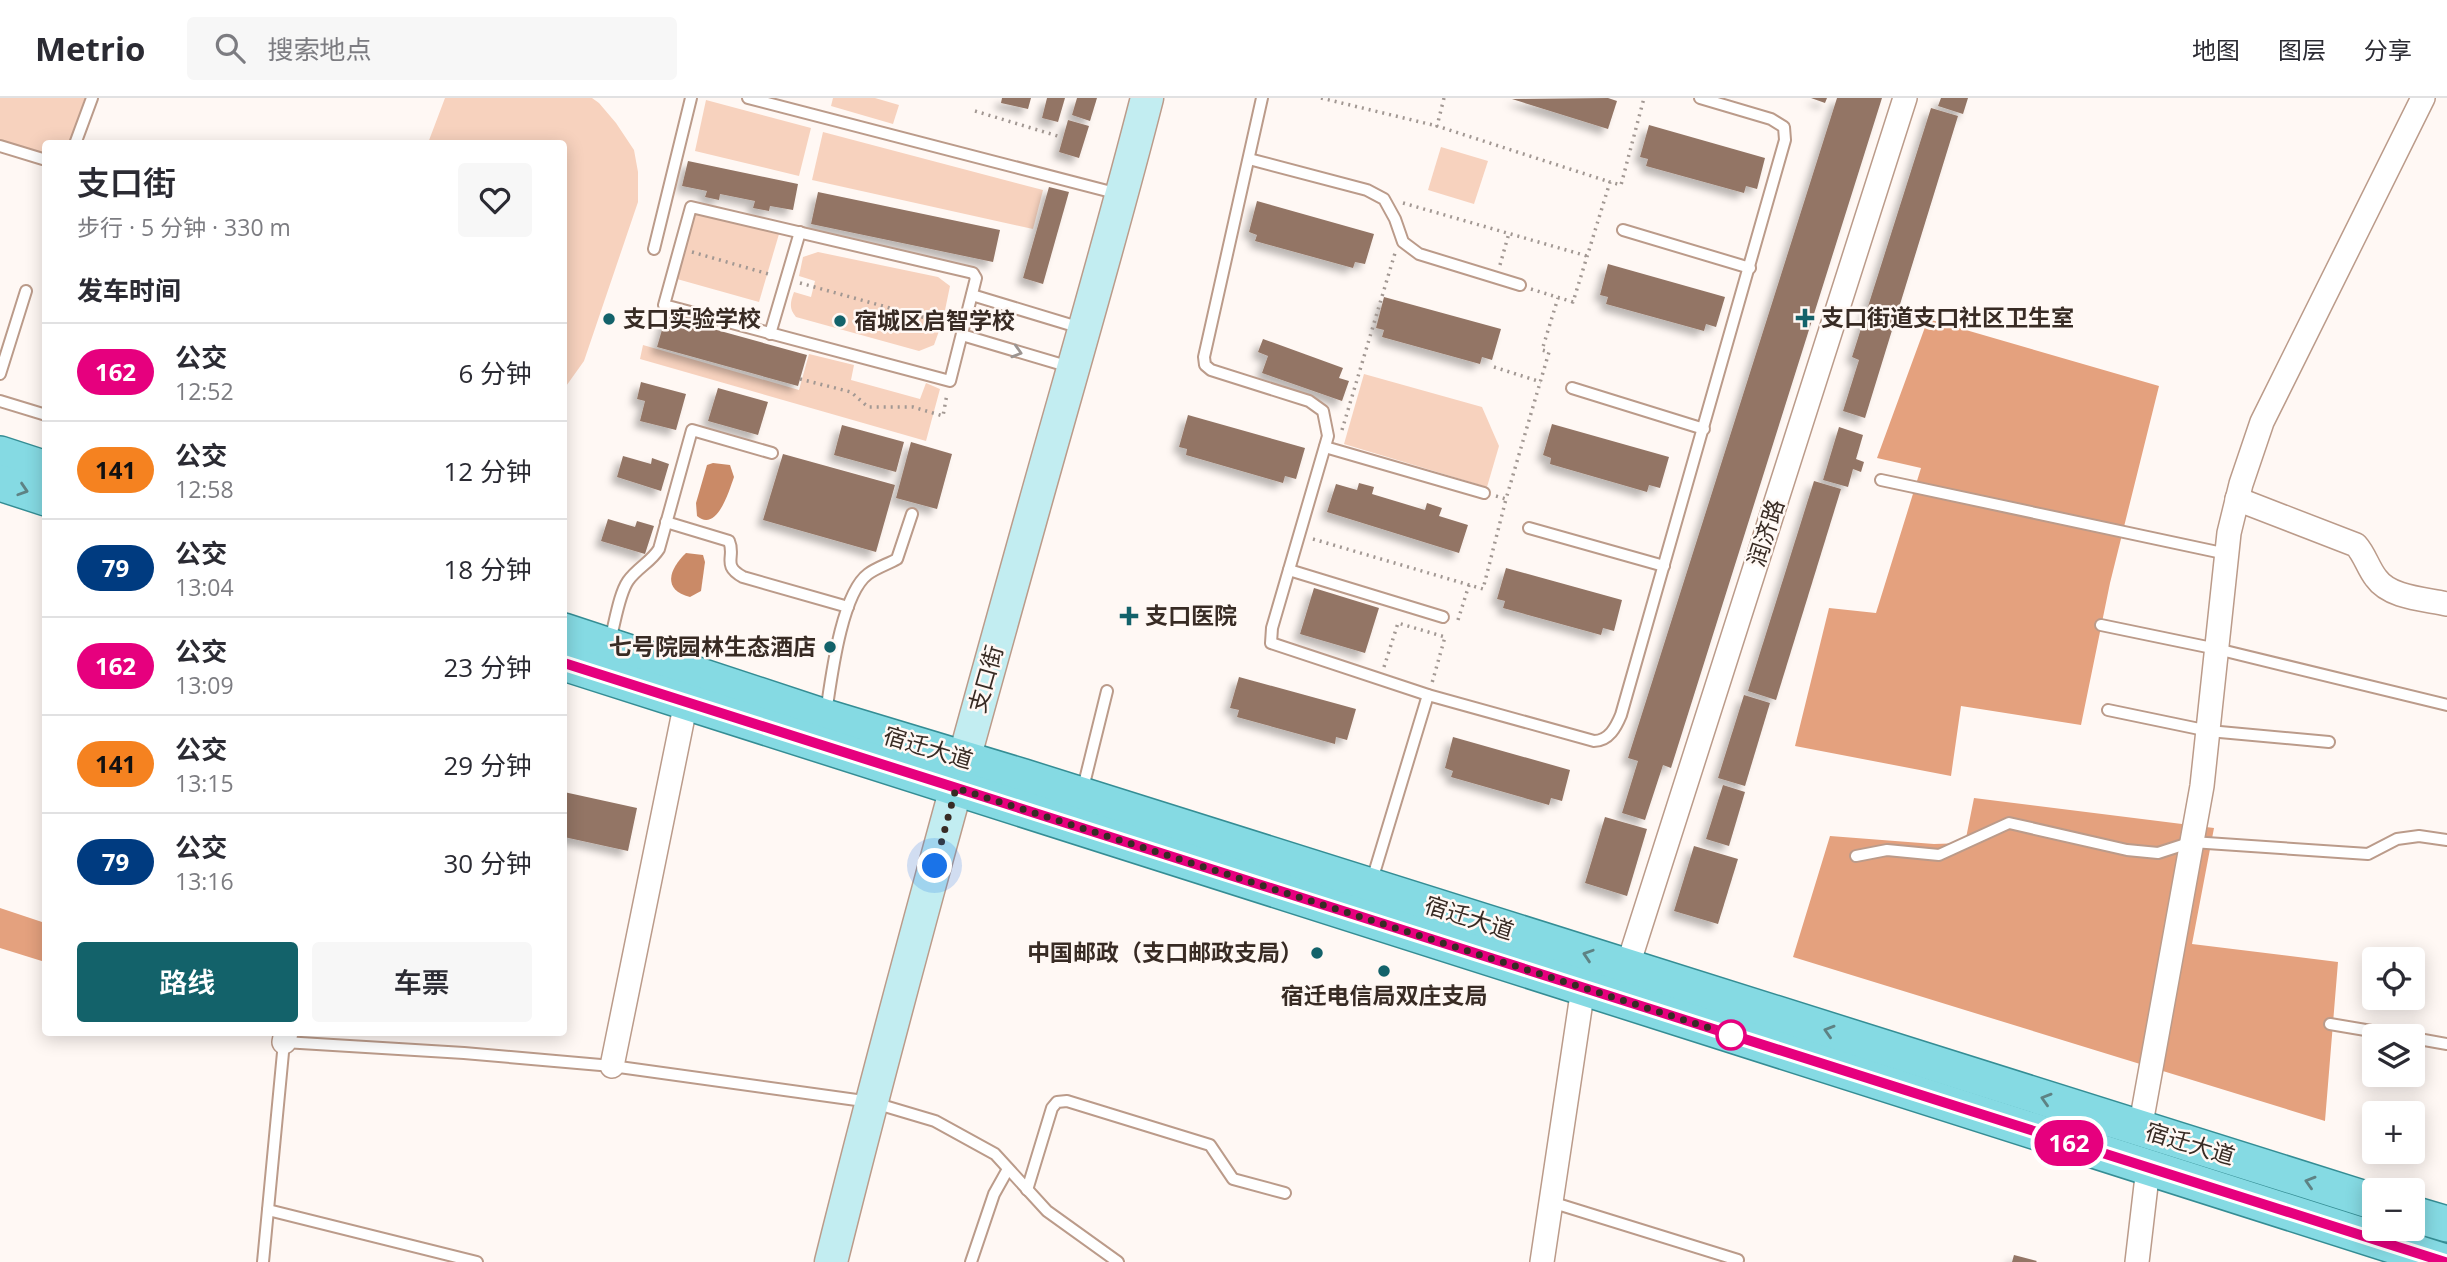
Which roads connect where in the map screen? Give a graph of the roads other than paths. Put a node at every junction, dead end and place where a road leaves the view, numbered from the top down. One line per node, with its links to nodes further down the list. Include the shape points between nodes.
1 (92, 98): 9 (lane)
2 (691, 98): 16 (lane)
3 (748, 98): 13 (lane)
4 (1147, 98): 13 (street, 支口街)
5 (1262, 98): 12 (lane)
6 (1700, 98): 17 (lane, via 1784,127 1782,158)
7 (1905, 98): 67 (street, 润济路)
8 (2423, 98): 38 (street, via 2262,422)
9 (76, 140)
10 (0, 146): 11 (lane)
11 (42, 159)
12 (1249, 159): 18 (lane, via 1378,195 1390,209 1403,242 1419,254); 30 (lane, via 1205,365 1308,401 1324,411)
13 (1122, 195): 21 (street, 支口街)
14 (1623, 230): 17 (lane)
15 (800, 232): 20 (lane, via 965,270 976,278); 23 (lane); 23 (lane, via 691,207 664,306)
16 (654, 250)
17 (1750, 268): 29 (lane)
18 (1520, 285)
19 (26, 291): 25 (lane)
20 (972, 295): 21 (lane); 22 (lane)
21 (1084, 329): 24 (street, 支口街)
22 (963, 332): 23 (lane, via 950,381); 24 (lane, one-way to 24)
23 (770, 334)
24 (1073, 368): 61 (street, 支口街)
25 (0, 374)
26 (1572, 388): 29 (lane)
27 (0, 401): 28 (lane)
28 (42, 414)
29 (1704, 429): 43 (lane)
30 (1330, 449): 36 (lane); 44 (lane)
31 (772, 453): 40 (lane, via 692,430)
32 (0, 454): 33 (main road)
33 (42, 467)
34 (1881, 480): 42 (lane)
35 (0, 483): 37 (main road, one-way to 37)
36 (1484, 493)
37 (42, 497)
38 (2237, 499): 42 (street); 45 (street, via 2356,545 2384,587)
39 (912, 514): 46 (lane, via 897,559 866,576)
40 (667, 522): 46 (lane, via 729,541 730,566 743,577); 50 (lane, via 655,556 626,583)
41 (1529, 528): 43 (lane)
42 (2227, 554): 51 (street)
43 (1664, 566): 54 (lane, via 1621,715 1612,732 1600,741)
44 (1289, 570): 47 (lane); 54 (lane, via 1271,643)
45 (2447, 604)
46 (848, 607): 58 (lane)
47 (1443, 617)
48 (2101, 625): 51 (lane)
49 (567, 632): 50 (main road, 宿迁大道)
50 (608, 646): 58 (main road, 宿迁大道)
51 (2217, 649): 56 (lane); 59 (street)
52 (567, 664): 55 (main road, 宿迁大道)
53 (1107, 691): 62 (lane)
54 (1428, 695): 66 (lane)
55 (685, 702): 61 (main road, 宿迁大道); 74 (street)
56 (2447, 705)
57 (2108, 710): 59 (lane)
58 (825, 717): 61 (main road, 宿迁大道)
59 (2209, 731): 60 (lane); 64 (street)
60 (2329, 742)
61 (960, 773): 62 (main road, 宿迁大道); 68 (main road, 宿迁大道); 75 (street, 支口街)
62 (1082, 795): 66 (main road, 宿迁大道)
63 (2447, 840): 64 (lane, via 2397,839 2368,854)
64 (2192, 842): 65 (lane, via 2158,853 2127,850 2009,823 1939,855 1887,850); 76 (street)
65 (1856, 856)
66 (1370, 886): 67 (main road, 宿迁大道, one-way to 66)
67 (1627, 968): 76 (main road, 宿迁大道, one-way to 67)
68 (1583, 988): 77 (main road, 宿迁大道); 82 (street)
69 (2330, 1024): 70 (lane)
70 (2362, 1029)
71 (285, 1037): 74 (lane); 83 (lane)
72 (2425, 1040): 73 (lane)
73 (2447, 1044)
74 (612, 1066): 75 (lane)
75 (871, 1102): 78 (lane, via 935,1121 995,1154); 90 (street, 支口街)
76 (2140, 1129): 81 (main road, 宿迁大道, one-way to 76)
77 (2148, 1168): 93 (street); 94 (main road, 宿迁大道)
78 (1008, 1169): 79 (lane); 91 (lane, via 994,1194)
79 (1027, 1190): 80 (lane, via 1052,1108 1067,1101 1210,1145 1233,1179); 92 (lane, via 1047,1211)
80 (1285, 1193)
81 (2362, 1198)
82 (1551, 1202): 86 (lane); 87 (street)
83 (268, 1210): 88 (lane); 89 (lane)
84 (2425, 1218): 85 (main road)
85 (2447, 1224)
86 (1738, 1260)
87 (1548, 1261)
88 (263, 1262)
89 (477, 1262)
90 (831, 1262)
91 (971, 1262)
92 (1118, 1262)
93 (2137, 1262)
94 (2445, 1262)

